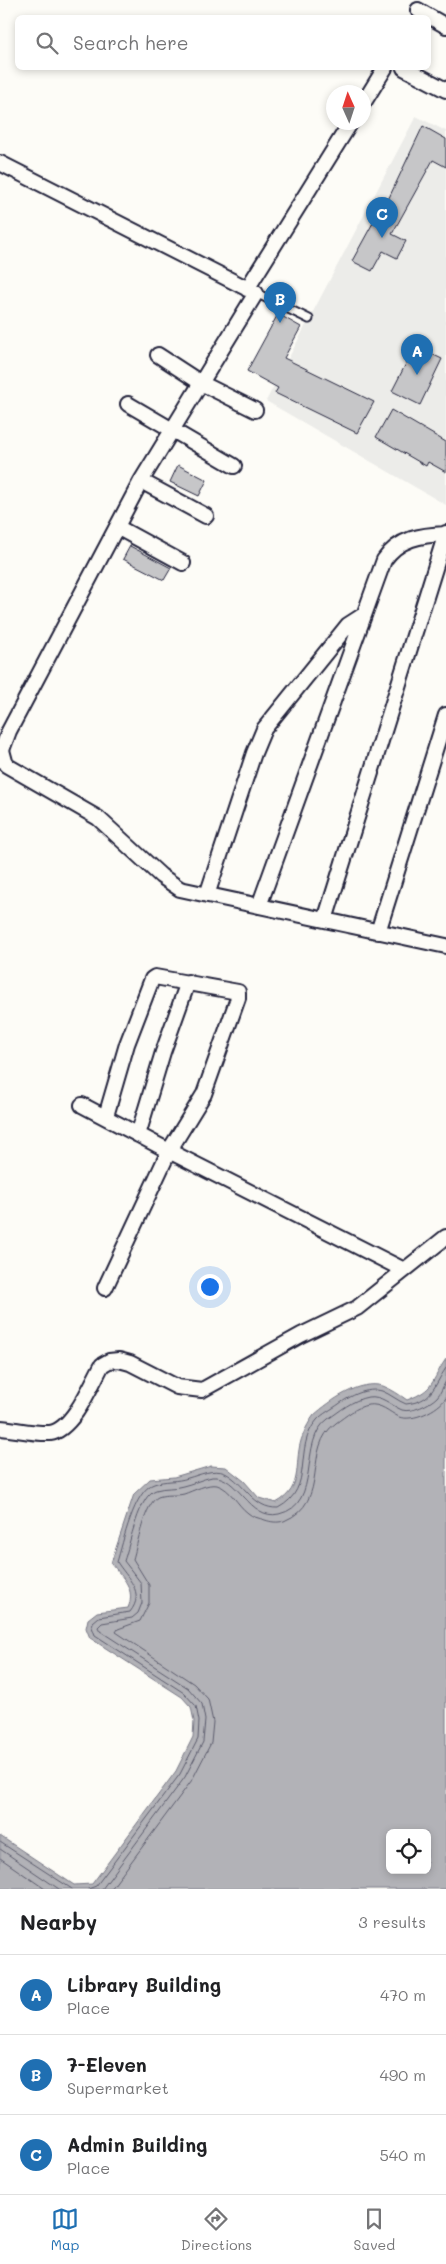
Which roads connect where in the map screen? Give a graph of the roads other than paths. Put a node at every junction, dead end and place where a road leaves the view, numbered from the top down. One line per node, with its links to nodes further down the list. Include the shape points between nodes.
1 (431, 17): 2 (street)
2 (446, 26)
3 (384, 70): 6 (street)
4 (408, 70): 5 (street)
5 (446, 90)
6 (371, 91)
7 (346, 130): 9 (street)
8 (0, 163): 9 (street)
9 (252, 291): 10 (lane); 12 (street)
10 (309, 319)
11 (158, 355): 12 (street)
12 (200, 383): 14 (street); 15 (street)
13 (128, 404): 15 (street)
14 (255, 410)
15 (172, 429): 16 (street); 17 (street)
16 (234, 466)
17 (141, 481): 18 (street); 19 (street)
18 (206, 516)
19 (117, 527): 21 (street); 24 (street, via 8,731 3,744 4,760 15,772 98,818 168,882 180,889)
20 (446, 534): 22 (street, via 411,539 388,553); 26 (street)
21 (184, 562)
22 (362, 616): 24 (street, via 348,625 264,729); 25 (street)
23 (446, 715): 27 (street)
24 (207, 895): 25 (street)
25 (259, 906): 26 (street)
26 (325, 920): 27 (street)
27 (378, 932): 28 (street)
28 (446, 946)
29 (188, 982): 31 (street, via 155,978 149,982); 32 (street); 33 (street, via 233,990 238,992 238,998 204,1094)
30 (82, 1105): 31 (street)
31 (106, 1116): 32 (street)
32 (138, 1135): 33 (street)
33 (169, 1151): 35 (street); 36 (street)
34 (446, 1237): 35 (street)
35 (404, 1270): 37 (street, via 357,1308 202,1390 177,1387 130,1363 109,1361 102,1365 67,1425 59,1430 49,1433)
36 (105, 1288)
37 (0, 1428)

